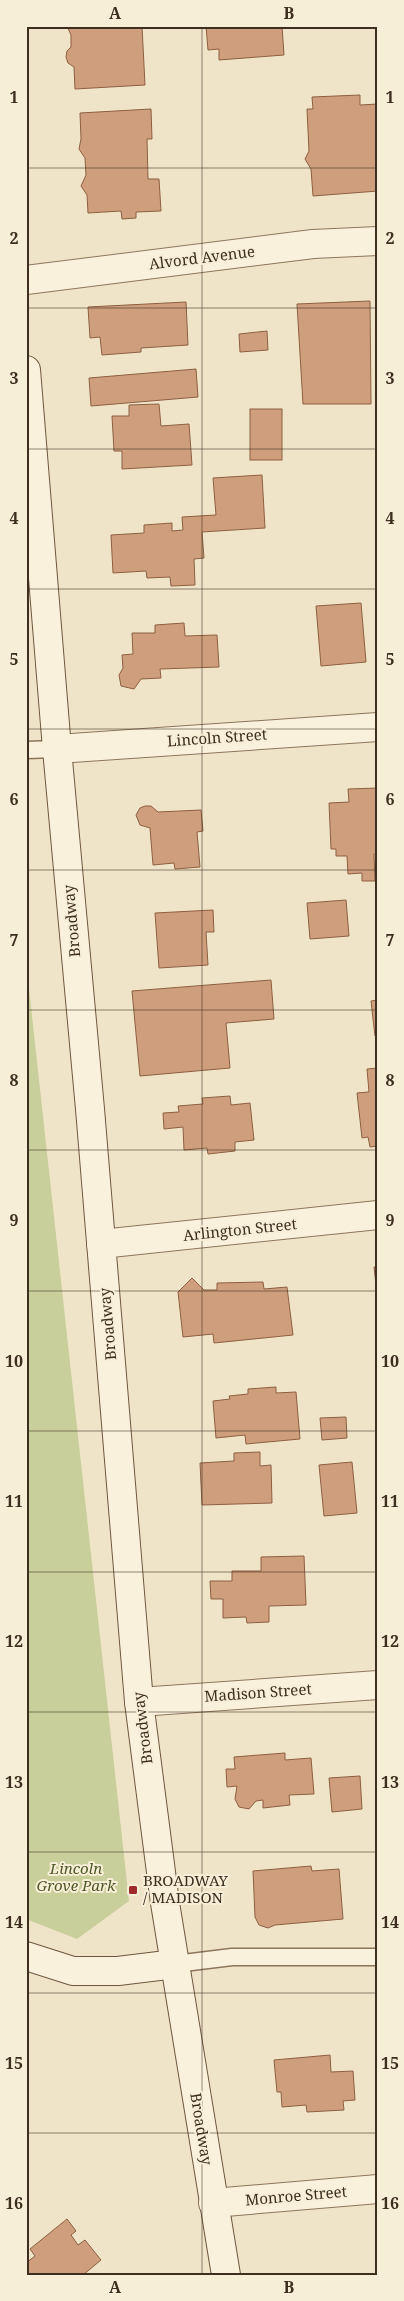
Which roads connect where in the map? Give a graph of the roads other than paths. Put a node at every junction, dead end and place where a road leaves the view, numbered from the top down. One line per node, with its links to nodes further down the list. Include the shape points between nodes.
1 (378, 241): 2 (main road, Alvord Avenue, via 313,244)
2 (26, 280)
3 (26, 370): 4 (main road, Broadway)
4 (31, 477): 6 (main road, Broadway)
5 (378, 727): 6 (main road, Lincoln Street)
6 (57, 749): 7 (lane); 9 (main road, Broadway)
7 (26, 750)
8 (378, 1215): 9 (main road, Arlington Street)
9 (101, 1244): 11 (main road, Broadway)
10 (378, 1685): 11 (main road, Madison Street)
11 (139, 1702): 14 (main road, Broadway)
12 (26, 1956): 14 (main road, via 73,1971 118,1971)
13 (378, 1957): 14 (lane, via 232,1956)
14 (175, 1964): 16 (main road, Broadway)
15 (378, 2189): 16 (main road, Monroe Street)
16 (213, 2203): 17 (main road, Broadway)
17 (226, 2275)

